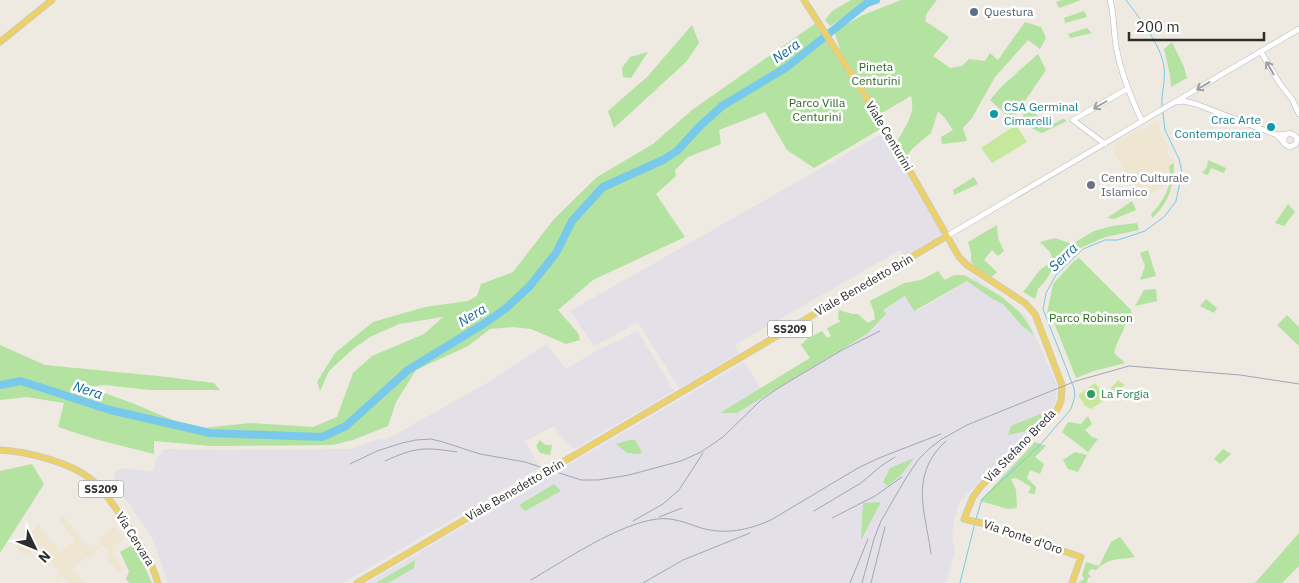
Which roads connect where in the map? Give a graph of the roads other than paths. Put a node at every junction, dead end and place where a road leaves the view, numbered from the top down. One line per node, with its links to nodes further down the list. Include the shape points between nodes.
1 (52, 0): 7 (main road)
2 (804, 0): 5 (main road, Viale Centurini)
3 (808, 0): 5 (main road, Viale Centurini)
4 (1110, 0): 9 (street)
5 (812, 12): 18 (main road, Viale Centurini, via 880,119)
6 (1299, 30): 8 (street, Viale Benedetto Brin)
7 (0, 42)
8 (1261, 52): 10 (street, Viale Benedetto Brin, one-way to 10); 11 (street, one-way to 8)
9 (1127, 89): 12 (street); 17 (street, one-way to 17, via 1073,120)
10 (1177, 102): 12 (street, Viale Benedetto Brin); 13 (street, via 1196,104)
11 (1299, 114)
12 (1142, 121): 17 (street, Viale Benedetto Brin)
13 (1277, 134): 14 (street); 15 (street)
14 (1287, 134): 15 (street); 16 (street, via 1294,134)
15 (1284, 142): 16 (street, via 1290,147)
16 (1298, 142)
17 (1105, 144): 18 (street, Viale Benedetto Brin)
18 (947, 236): 20 (main road, Via Stefano Breda, via 963,262 1031,308 1062,385 1056,412 980,486); 22 (main road, Viale Benedetto Brin / SS209)
19 (0, 450): 21 (main road, Via Cervara / SS209, via 38,457 85,475 94,482 147,555)
20 (964, 519): 23 (main road, Via Ponte d'Oro, via 1081,557)
21 (158, 583)
22 (357, 583)
23 (1072, 583)

